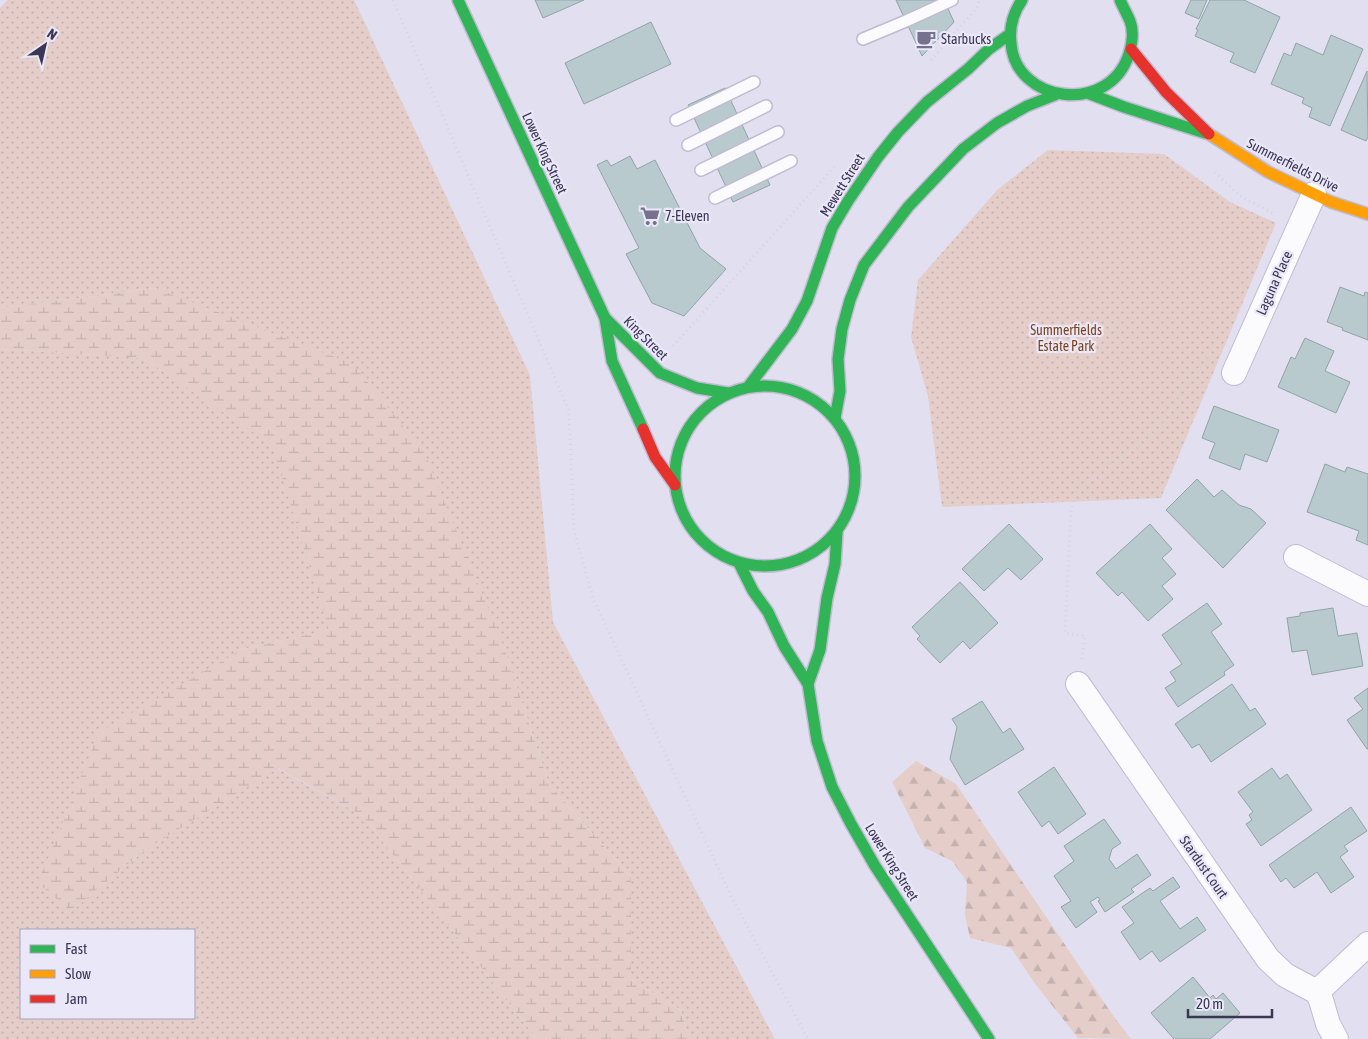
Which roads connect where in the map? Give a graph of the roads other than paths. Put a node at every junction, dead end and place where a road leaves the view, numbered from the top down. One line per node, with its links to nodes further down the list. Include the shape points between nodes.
1 (458, 0): 22 (main road, Lower King Street)
2 (952, 0): 7 (lane)
3 (1120, 0): 6 (main road)
4 (1137, 7): 6 (main road)
5 (1012, 13): 10 (main road, via 1012,50 1018,65 1040,88); 24 (main road, Mewett Street, via 989,49 926,102 878,157 832,228 806,301 792,329)
6 (1130, 20): 8 (main road)
7 (863, 39)
8 (1131, 49): 11 (main road, via 1117,77); 15 (main road, Summerfields Drive, via 1166,92)
9 (754, 82): 13 (lane)
10 (1056, 94): 11 (main road, via 1073,97); 26 (main road, via 997,123 963,149 908,207 864,265 842,329 838,359 840,391)
11 (1090, 94): 15 (main road, Summerfields Drive)
12 (766, 106): 16 (lane)
13 (676, 120)
14 (778, 132): 18 (lane)
15 (1208, 134): 19 (main road, Summerfields Drive, via 1268,172)
16 (688, 145)
17 (791, 161): 20 (lane)
18 (701, 170)
19 (1314, 194): 21 (main road, Summerfields Drive); 23 (street, Laguna Place)
20 (715, 198)
21 (1368, 214)
22 (605, 318): 25 (main road, King Street, via 660,373 697,388); 27 (main road, King Street, via 612,361 655,457)
23 (1234, 373)
24 (748, 387): 25 (main road); 26 (main road, via 772,386 796,391 817,402)
25 (728, 393): 27 (main road, via 693,421 682,440)
26 (835, 418): 28 (main road, via 848,440 855,463 856,488 850,512)
27 (675, 484): 30 (main road, via 681,511 695,534 715,552)
28 (837, 533): 30 (main road, via 817,552 793,564 766,567); 32 (main road, Lower King Street, via 820,650)
29 (1296, 557): 31 (street)
30 (739, 563): 32 (main road, Lower King Street)
31 (1368, 594)
32 (808, 684): 36 (main road, Lower King Street, via 818,741 832,787 850,824)
33 (1078, 684): 35 (street, Stardust Court, via 1268,959 1284,975)
34 (1368, 944): 35 (street)
35 (1317, 992): 37 (street)
36 (989, 1039)
37 (1336, 1039)

